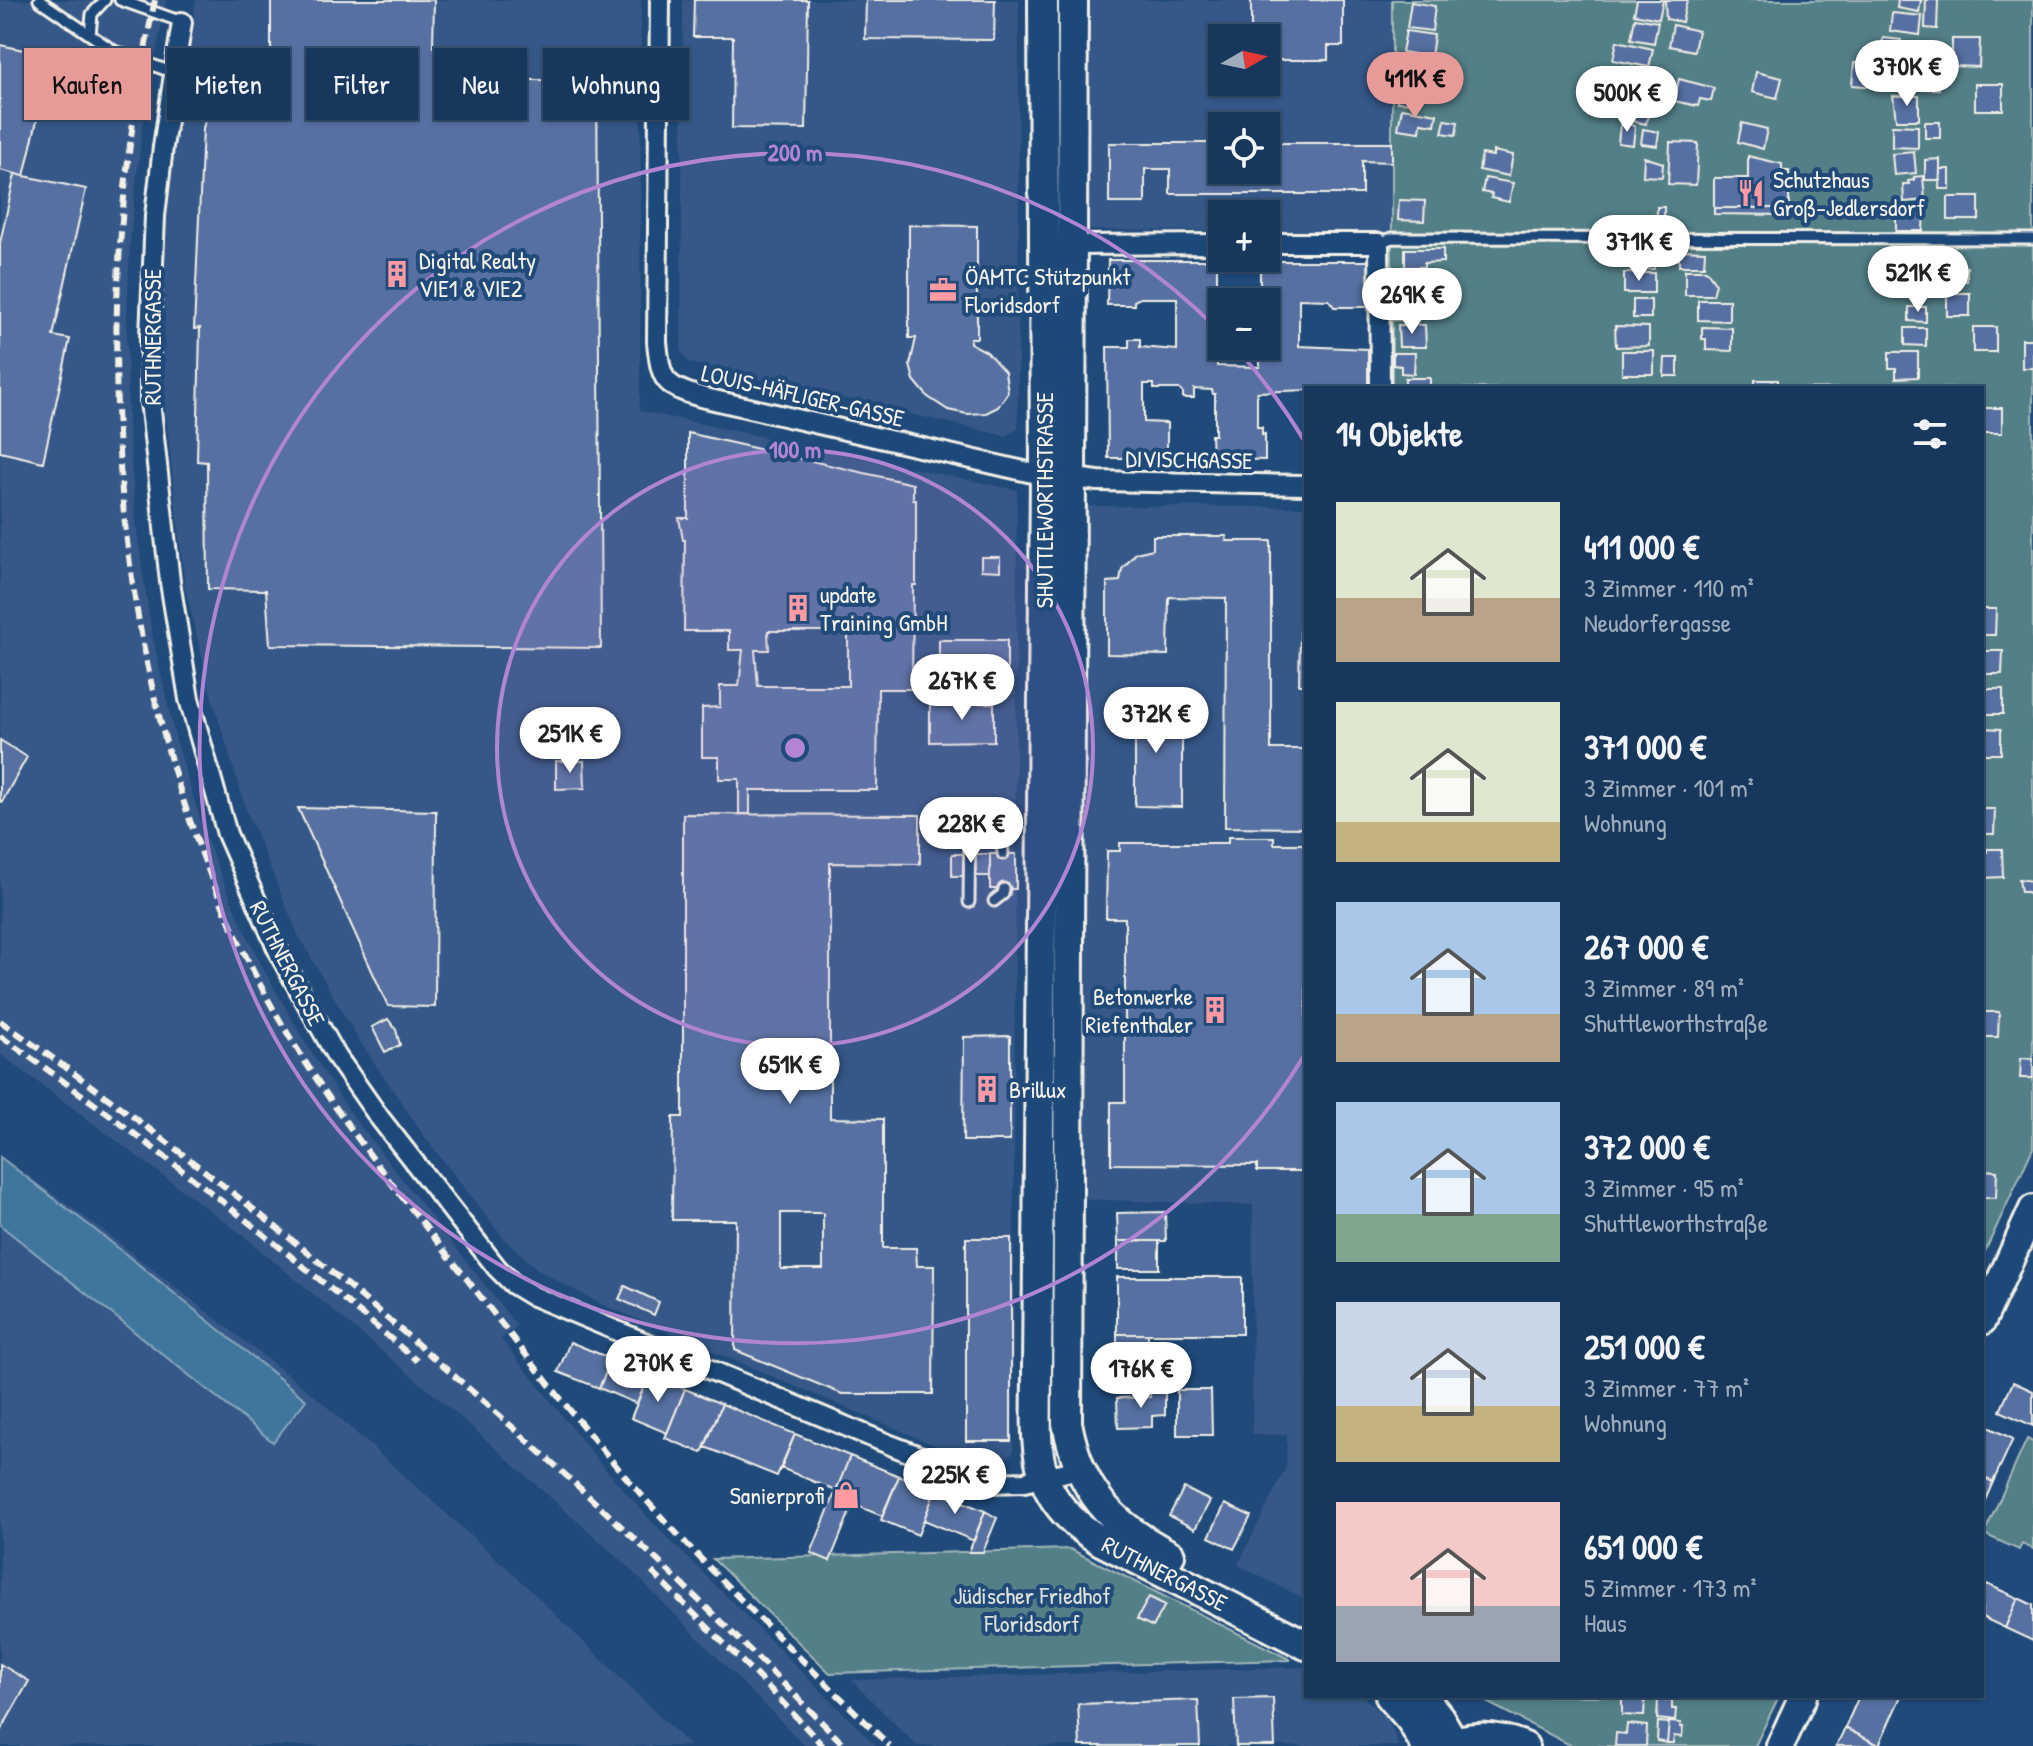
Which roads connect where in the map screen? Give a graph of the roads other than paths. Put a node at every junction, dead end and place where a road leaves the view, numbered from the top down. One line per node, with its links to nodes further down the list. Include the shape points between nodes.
1 (39, 0): 8 (lane)
2 (105, 0): 8 (lane, via 92,14)
3 (120, 0): 7 (lane)
4 (660, 0): 18 (street, LOUIS-HÄFLIGER-GASSE, via 657,342 665,381 701,397)
5 (1043, 0): 18 (main road, SHUTTLEWORTHSTRASSE)
6 (1073, 0): 16 (main road, SHUTTLEWORTHSTRASSE)
7 (182, 22): 9 (street, RUTHNERGASSE)
8 (90, 35): 10 (lane, via 114,51)
9 (178, 48)
10 (167, 70)
11 (168, 120): 29 (street, RUTHNERGASSE, via 155,216 150,388 179,651 227,834 281,957 337,1057 497,1268 531,1295 989,1483)
12 (2033, 239): 14 (lane, via 1531,236 1392,238)
13 (1280, 243): 14 (street)
14 (1379, 243): 17 (street)
15 (1208, 244): 16 (street)
16 (1071, 245): 18 (main road, SHUTTLEWORTHSTRASSE)
17 (1380, 386)
18 (1058, 476): 19 (street, DIVISCHGASSE); 28 (main road, SHUTTLEWORTHSTRASSE, via 1066,1403); 29 (main road, SHUTTLEWORTHSTRASSE, via 1037,1369)
19 (1304, 485)
20 (942, 817): 21 (lane)
21 (970, 817): 22 (lane, via 1000,818); 25 (lane)
22 (1003, 854)
23 (1004, 889): 24 (lane)
24 (994, 901)
25 (969, 902)
26 (2033, 1209): 27 (main road)
27 (1984, 1317)
28 (1079, 1469): 29 (street, RUTHNERGASSE); 30 (main road, RUTHNERGASSE, via 1109,1514 1141,1540)
29 (1044, 1479): 31 (main road, RUTHNERGASSE, via 1063,1513 1083,1531)
30 (1304, 1623)
31 (1304, 1644)
32 (1392, 1698): 36 (main road)
33 (1424, 1698): 35 (main road, via 1439,1717)
34 (1802, 1698): 38 (main road)
35 (1449, 1744): 37 (main road, via 1486,1735)
36 (1426, 1746)
37 (1525, 1746)
38 (1780, 1746)

